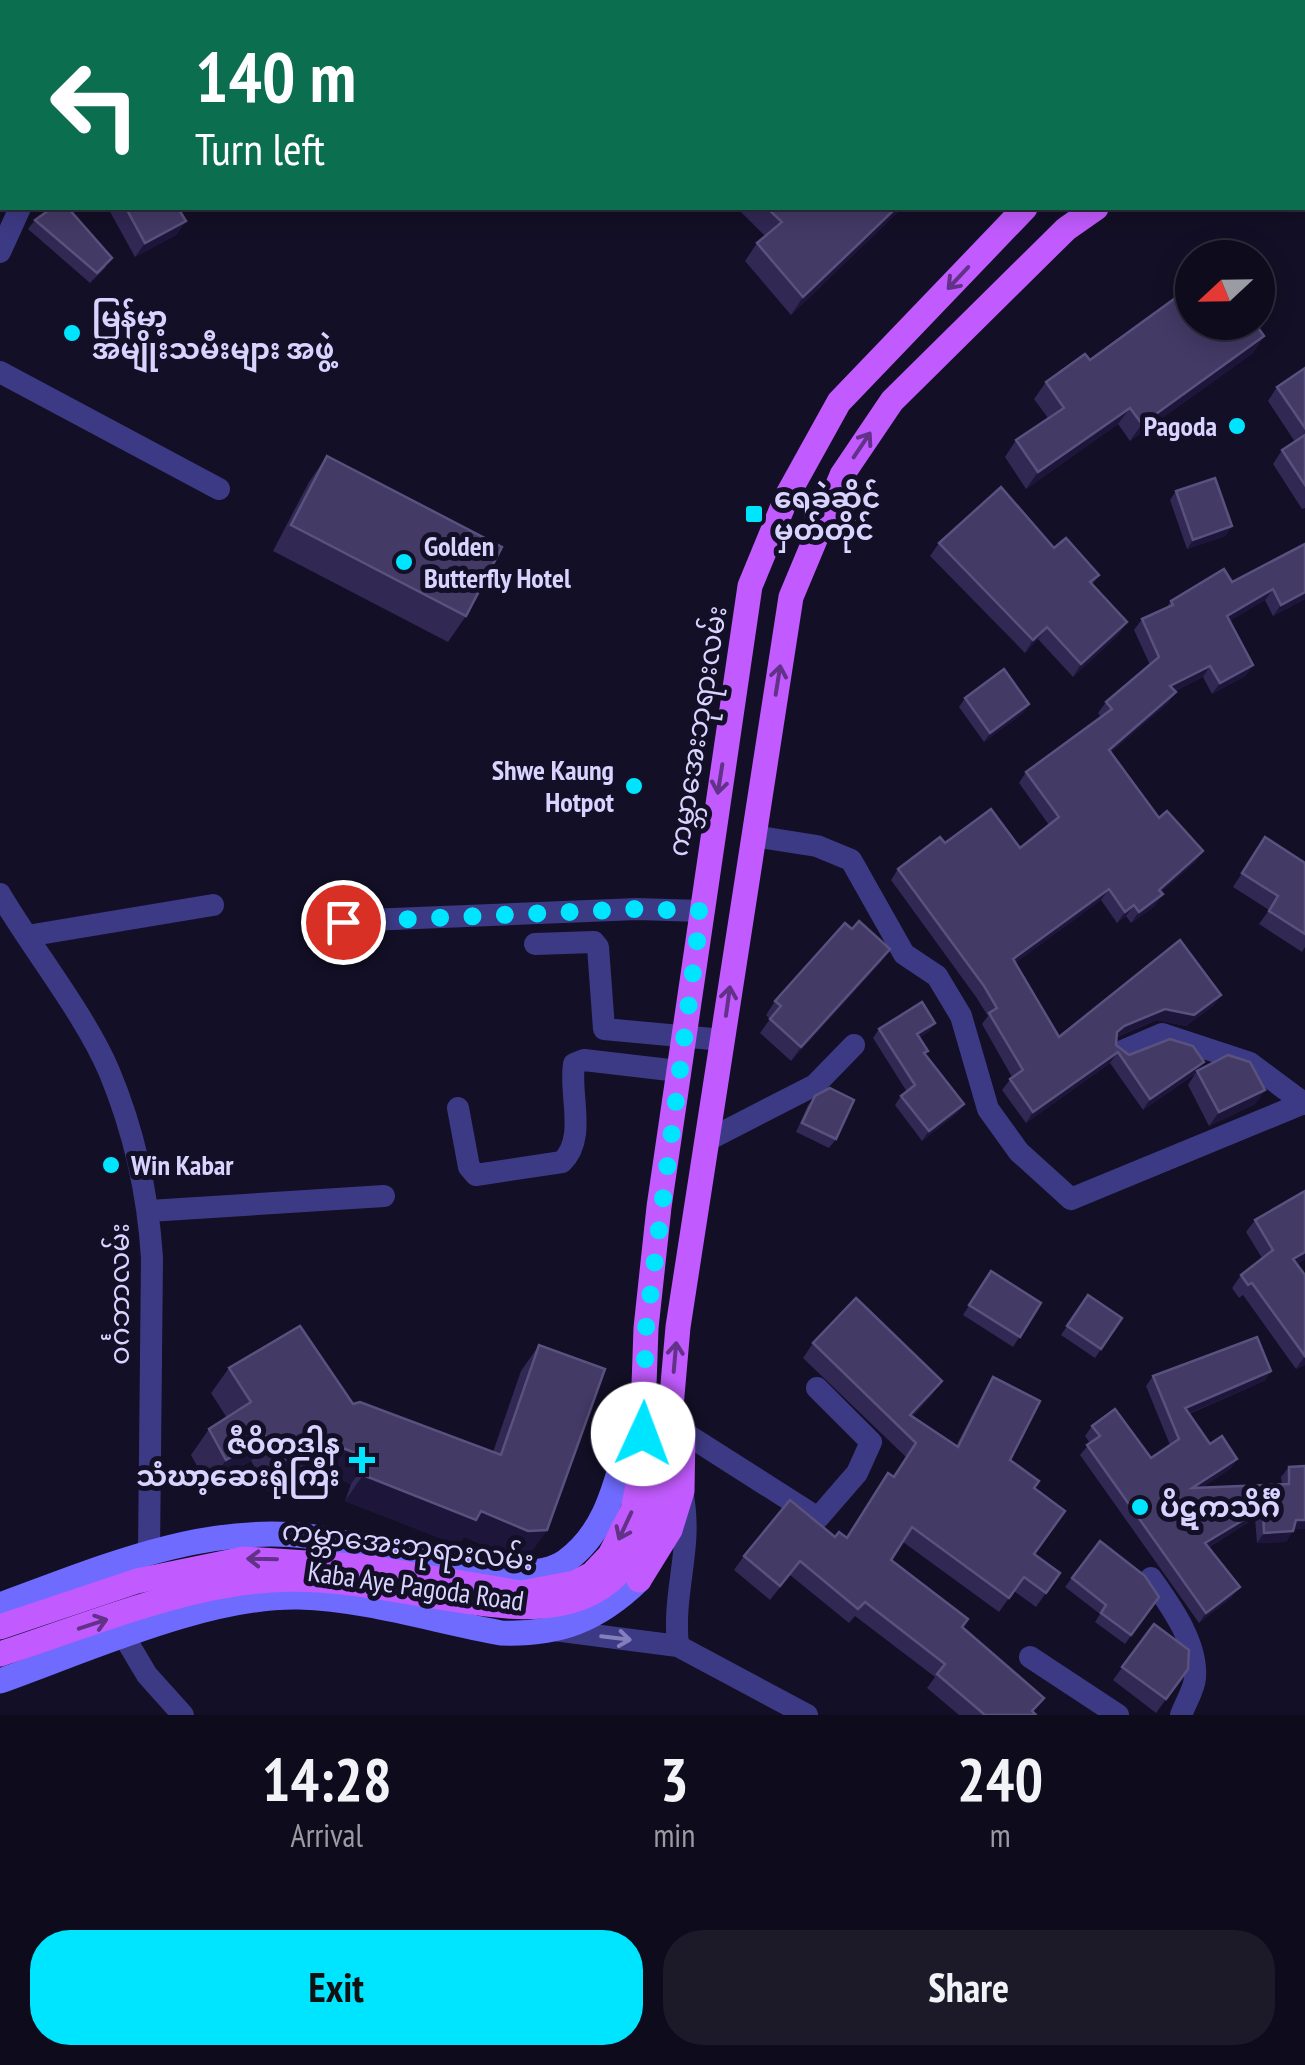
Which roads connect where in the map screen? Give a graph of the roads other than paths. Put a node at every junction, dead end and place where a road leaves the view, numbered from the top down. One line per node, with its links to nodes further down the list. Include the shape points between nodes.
1 (19, 210): 4 (street)
2 (1023, 210): 10 (main road, ကမ္ဘာအေးဘုရားလမ်း, one-way to 10, via 838,402 788,494 750,586)
3 (1068, 218): 7 (main road, ကမ္ဘာအေးဘုရားလမ်း, one-way to 3, via 791,596 842,475 892,401)
4 (0, 252)
5 (0, 372): 6 (street)
6 (219, 488)
7 (753, 836): 15 (main road, ကမ္ဘာအေးဘုရားလမ်း, one-way to 7); 19 (street, via 817,846 851,860 904,954 937,976 961,1016 988,1109 1019,1152 1071,1199)
8 (0, 894): 12 (street, ဝင်္ဂဘာလမ်း)
9 (213, 905): 12 (street)
10 (701, 911): 11 (street); 14 (main road, ကမ္ဘာအေးဘုရားလမ်း)
11 (343, 922)
12 (27, 936): 23 (street, ဝင်္ဂဘာလမ်း, via 108,1069)
13 (535, 944): 14 (street, via 594,942 604,1028)
14 (683, 1034): 15 (street); 18 (main road, ကမ္ဘာအေးဘုရားလမ်း)
15 (723, 1040): 21 (main road, ကမ္ဘာအေးဘုရားလမ်း)
16 (854, 1045): 21 (street, via 815,1085)
17 (1122, 1052): 19 (street, via 1162,1034 1250,1063)
18 (678, 1071): 20 (street, via 574,1064 575,1137 562,1162 476,1175); 25 (main road, ကမ္ဘာအေးဘုရားလမ်း, via 646,1328)
19 (1304, 1103)
20 (458, 1108)
21 (706, 1141): 26 (main road, ကမ္ဘာအေးဘုရားလမ်း, one-way to 21)
22 (384, 1196): 23 (street)
23 (149, 1211): 29 (street, ဝင်္ဂဘာလမ်း)
24 (817, 1388): 27 (street, via 870,1442 857,1473 818,1518)
25 (645, 1396): 29 (main road, Kaba Aye Pagoda Road, via 601,1523 564,1562 532,1575 307,1536 240,1534); 32 (main road, ကမ္ဘာအေးဘုရားလမ်း, one-way to 32, via 632,1510 610,1555 575,1583 521,1593 367,1567 244,1558 137,1581)
26 (671, 1407): 27 (main road); 36 (main road, ကမ္ဘာအေးဘုရားလမ်း, one-way to 26, via 183,1597 271,1580 492,1611 571,1606 623,1572 643,1544 658,1508)
27 (683, 1432): 28 (main road)
28 (682, 1491): 33 (main road, Kaba Aye Pagoda Road, via 670,1530 639,1580 612,1606); 35 (street, via 689,1526 674,1609)
29 (149, 1552): 31 (main road, Kaba Aye Pagoda Road)
30 (1151, 1578): 42 (street, via 1191,1649 1196,1679)
31 (0, 1605)
32 (0, 1627)
33 (554, 1630): 34 (main road, Kaba Aye Pagoda Road, via 502,1633 299,1597 230,1604); 35 (street, one-way to 35)
34 (125, 1638): 38 (main road, Kaba Aye Pagoda Road); 39 (street)
35 (678, 1646): 40 (street)
36 (0, 1654)
37 (1030, 1658): 41 (street)
38 (0, 1681)
39 (183, 1715)
40 (807, 1715)
41 (1118, 1715)
42 (1181, 1715)

